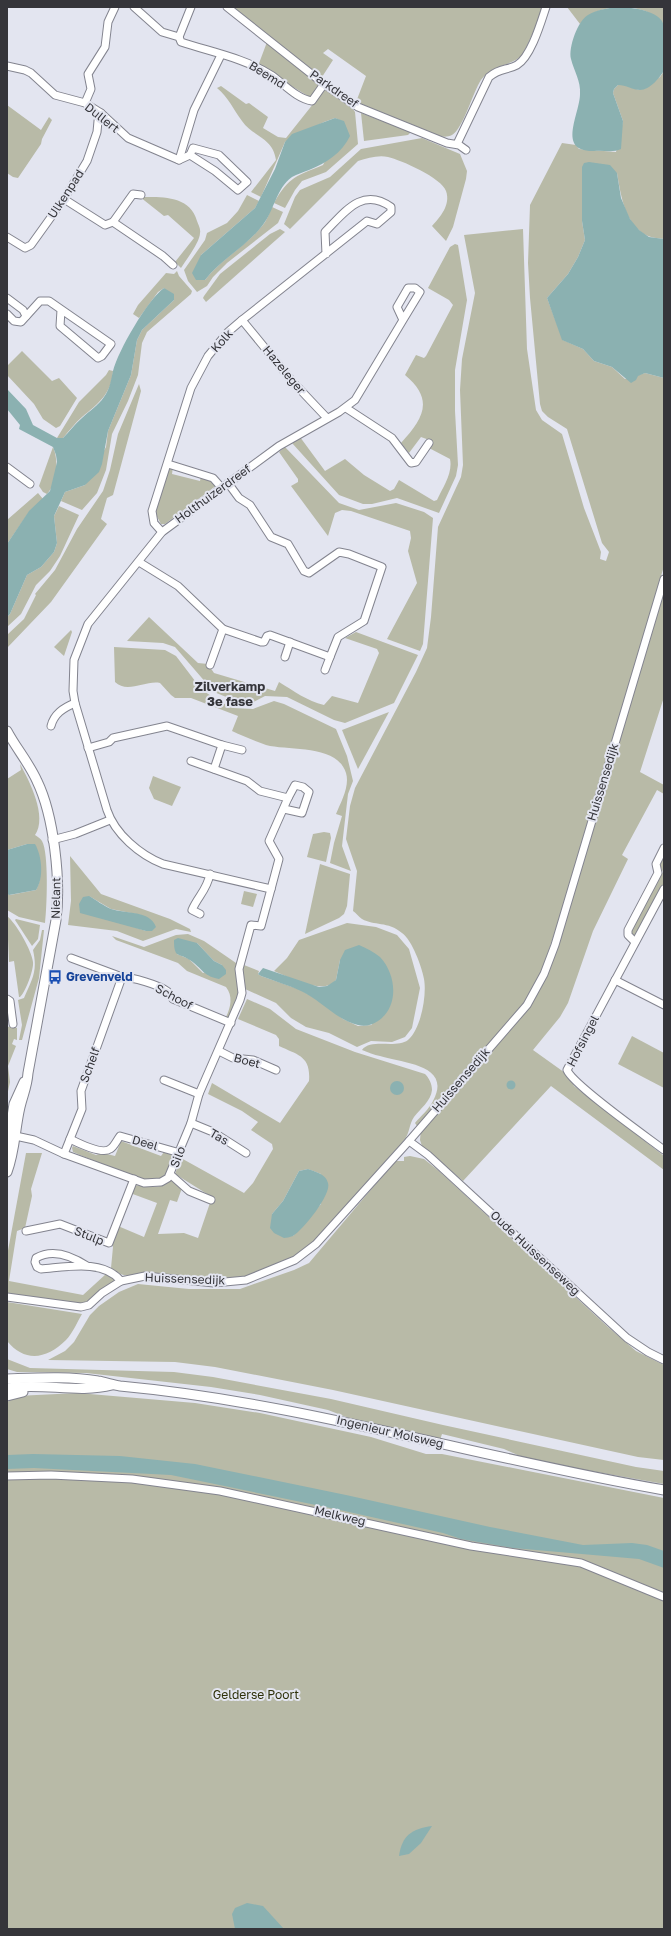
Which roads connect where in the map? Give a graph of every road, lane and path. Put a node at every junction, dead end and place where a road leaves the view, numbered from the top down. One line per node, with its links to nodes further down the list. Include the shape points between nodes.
1 (114, 7): 10 (street, via 108,22 105,47 88,74 91,89)
2 (134, 7): 6 (street, Beemd, via 162,32)
3 (191, 7): 6 (street)
4 (227, 7): 9 (street, Parkdreef)
5 (546, 7): 12 (street, via 524,60 512,68 502,68 489,77)
6 (179, 37): 7 (street, Beemd, via 181,42)
7 (221, 55): 9 (street, Beemd, via 249,63 304,100 312,101); 15 (street, via 194,110)
8 (7, 66): 10 (street, Dullert, via 25,70 55,95)
9 (324, 84): 12 (street, Parkdreef, via 358,107 434,138)
10 (85, 103): 11 (street, Dullert)
11 (101, 113): 15 (street, Dullert, via 128,138); 17 (street, Ulkenpad, via 87,160)
12 (457, 144): 13 (street, Parkdreef)
13 (466, 150)
14 (190, 155): 14 (street, via 193,148 219,156 247,182 238,190); 15 (street)
15 (179, 160)
16 (141, 195): 18 (street, via 133,194)
17 (64, 199): 18 (street, via 105,225); 19 (street, Ulkenpad, via 31,244 24,248)
18 (113, 222): 21 (street)
19 (7, 238)
20 (326, 254): 20 (street, Kolk, via 367,221 378,224 388,216 391,207 383,201 374,199 350,207 325,232); 26 (street, Kolk)
21 (173, 265)
22 (7, 298): 25 (street, via 23,310)
23 (61, 310): 23 (street, via 111,344 102,356 98,358 60,326); 25 (street, via 49,301 40,301)
24 (7, 314): 25 (street, via 14,321 21,322)
25 (26, 316)
26 (242, 320): 29 (street, Hazeleger, via 292,381); 31 (street, Kolk, via 228,332 198,372)
27 (402, 320): 28 (street, Holthuizerdreef, via 358,395)
28 (346, 408): 29 (street, Holthuizerdreef); 30 (street, via 392,438 411,463 416,462)
29 (327, 418): 34 (street, Holthuizerdreef, via 285,441)
30 (429, 443)
31 (168, 464): 34 (street, via 213,478); 35 (street, Kolk, via 152,511 154,523)
32 (7, 466): 33 (street)
33 (30, 484)
34 (224, 485): 35 (street, Holthuizerdreef); 41 (street, via 250,505 271,537 288,544 304,570 309,572 339,552 382,567 364,621 338,637)
35 (162, 532): 36 (street, Holthuizerdreef)
36 (139, 562): 38 (street, via 178,586); 44 (street, Holthuizerdreef, via 95,614 84,632 74,660)
37 (664, 579): 76 (street, Huissensedijk, via 555,945 544,974 527,1005)
38 (223, 629): 39 (street, via 261,642 270,635); 42 (street)
39 (290, 642): 40 (street); 41 (street)
40 (285, 657)
41 (330, 657): 43 (street)
42 (210, 665)
43 (325, 670)
44 (75, 703): 45 (street, via 63,708 52,719); 48 (street, Holthuizerdreef)
45 (51, 726)
46 (7, 731): 55 (main road, Nielant, via 37,781 48,813)
47 (222, 745): 48 (street, via 168,726 113,738 109,742); 49 (street); 51 (street)
48 (88, 748): 54 (street, Holthuizerdreef)
49 (242, 750)
50 (191, 761): 51 (street)
51 (214, 769): 52 (street, via 247,781 260,791)
52 (288, 798): 53 (street); 53 (street, via 295,785 309,792 302,813)
53 (284, 809): 58 (street, via 269,841 279,858)
54 (110, 820): 55 (street, via 76,834); 57 (street, Holthuizerdreef, via 149,858 163,864)
55 (52, 840): 74 (main road, Nielant, via 58,881 57,914 28,1073 14,1104)
56 (664, 848): 61 (street, via 656,864 658,873 628,930 628,935)
57 (210, 874): 58 (street, Holthuizerdreef); 60 (street, via 208,885 192,910)
58 (271, 889): 67 (street, via 261,926 251,925 239,969 242,993)
59 (664, 889): 61 (street, Hofsingel)
60 (200, 914)
61 (635, 942): 64 (street, Hofsingel)
62 (72, 958): 63 (street, Schoof)
63 (122, 977): 67 (street, Schoof, via 130,977 167,991 173,999); 75 (street, Schelf, via 81,1092 82,1109)
64 (614, 980): 66 (street); 78 (street, Hofsingel, via 567,1070 586,1090)
65 (7, 999): 68 (street, via 10,1001)
66 (664, 1005)
67 (231, 1023): 69 (street, Silo)
68 (13, 1024)
69 (219, 1051): 70 (street, Boet, via 233,1058 253,1060); 72 (street, Silo)
70 (276, 1070)
71 (164, 1080): 72 (street)
72 (199, 1094): 73 (street, Silo)
73 (191, 1123): 79 (street, Silo); 80 (street, Tas, via 213,1132)
74 (10, 1135): 77 (main road, Nielant); 81 (street, Silo, via 34,1140); 82 (main road, Nielant, via 11,1162)
75 (70, 1139): 79 (street, Deel, via 94,1149 106,1150 111,1149 120,1136); 81 (street, Schelf)
76 (409, 1141): 88 (street, Huissensedijk, via 316,1244 295,1260 246,1280 214,1283 145,1276); 90 (street, Oude Huissenseweg, via 428,1155 627,1338)
77 (7, 1148)
78 (664, 1150)
79 (180, 1153): 83 (street, Silo)
80 (246, 1153)
81 (64, 1154): 84 (street, Silo)
82 (7, 1171)
83 (171, 1175): 84 (street, Silo, via 161,1182 152,1184); 85 (street, via 189,1191)
84 (134, 1179): 86 (street, Stulp, via 109,1243 60,1224)
85 (211, 1200)
86 (26, 1231)
87 (87, 1266): 87 (street, via 41,1269 35,1262 40,1256 61,1253); 88 (street, via 106,1270 115,1274)
88 (121, 1281): 89 (street, Huissensedijk, via 89,1305 81,1307)
89 (7, 1297)
90 (664, 1360)
91 (7, 1372): 92 (main road)
92 (54, 1378): 93 (main road, Ingenieur Molsweg); 94 (main road, Ingenieur Molsweg, via 98,1381)
93 (7, 1379)
94 (114, 1385): 96 (main road, Ingenieur Molsweg, via 99,1389); 99 (main road, Ingenieur Molsweg, via 210,1396 349,1423 531,1465)
95 (7, 1388): 96 (main road, Ingenieur Molsweg)
96 (54, 1388): 97 (main road, via 18,1392)
97 (7, 1396)
98 (7, 1476): 100 (street, Melkweg, via 51,1475 125,1479 220,1491 471,1546 581,1563)
99 (664, 1490)
100 (664, 1597)

